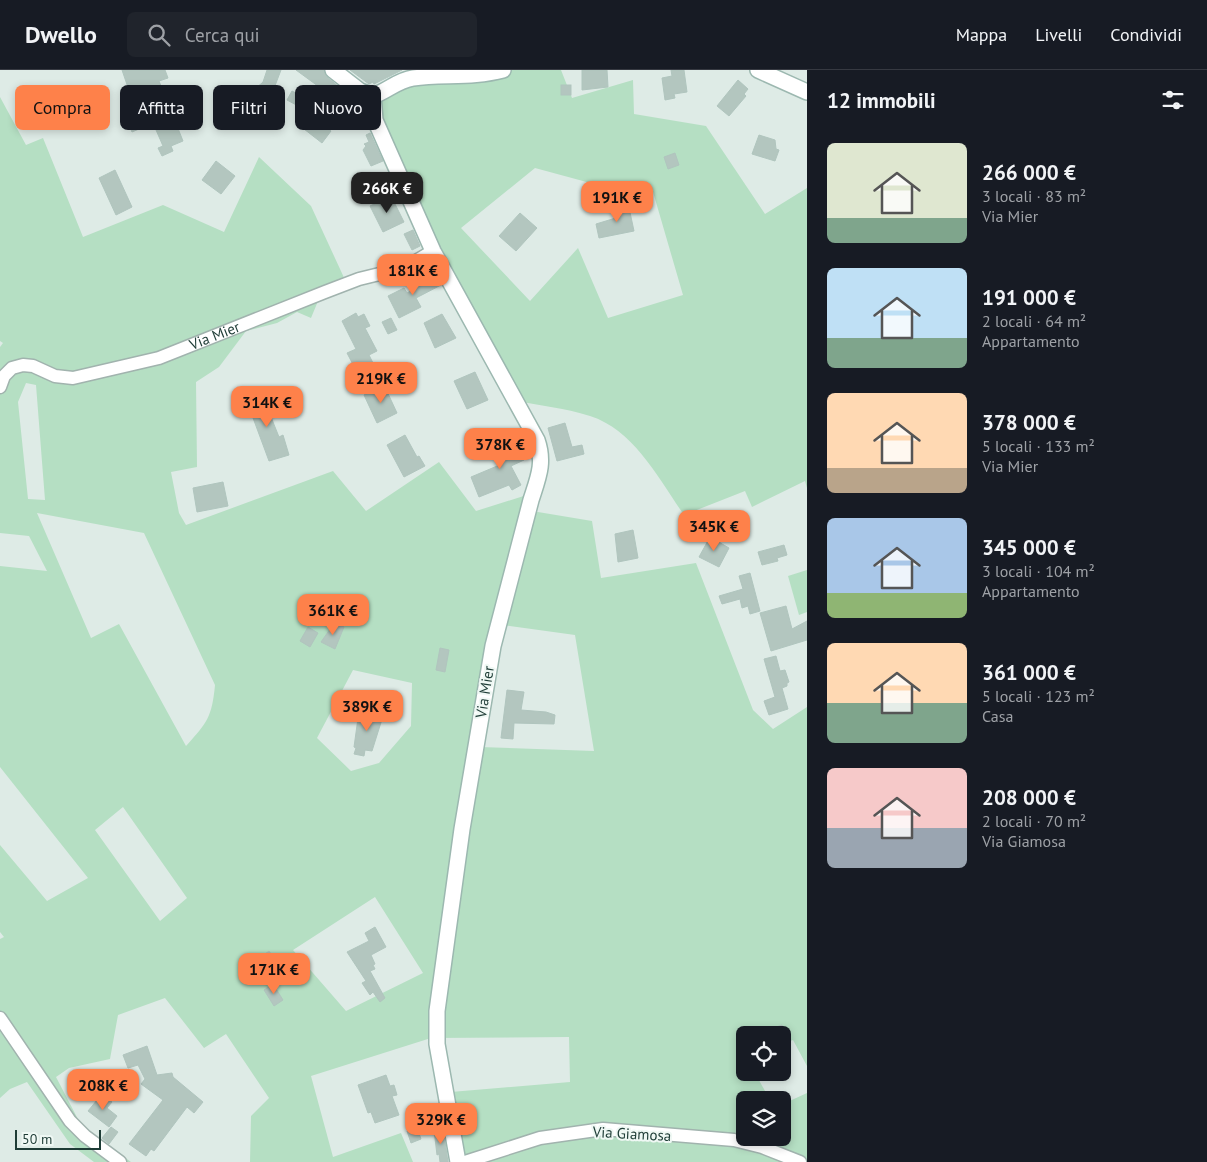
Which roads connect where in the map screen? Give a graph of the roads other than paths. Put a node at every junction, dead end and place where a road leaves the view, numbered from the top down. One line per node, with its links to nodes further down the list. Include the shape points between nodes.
1 (333, 70): 5 (street)
2 (503, 70): 4 (street, via 476,75)
3 (758, 70): 7 (street)
4 (414, 74): 6 (street)
5 (352, 85)
6 (381, 92)
7 (807, 92)
8 (379, 130): 9 (street, Via Mier)
9 (433, 251): 10 (street, Via Mier, via 404,268 359,279 159,358 73,378 55,376 23,365 12,368); 13 (street, Via Mier, via 537,440 542,463 493,646 462,829 437,1011 437,1044)
10 (0, 387)
11 (0, 1018): 12 (street, via 70,1121)
12 (120, 1162)
13 (458, 1162)
14 (465, 1162): 15 (street, Via Giamosa, via 540,1138 603,1129 734,1140)
15 (800, 1162)

